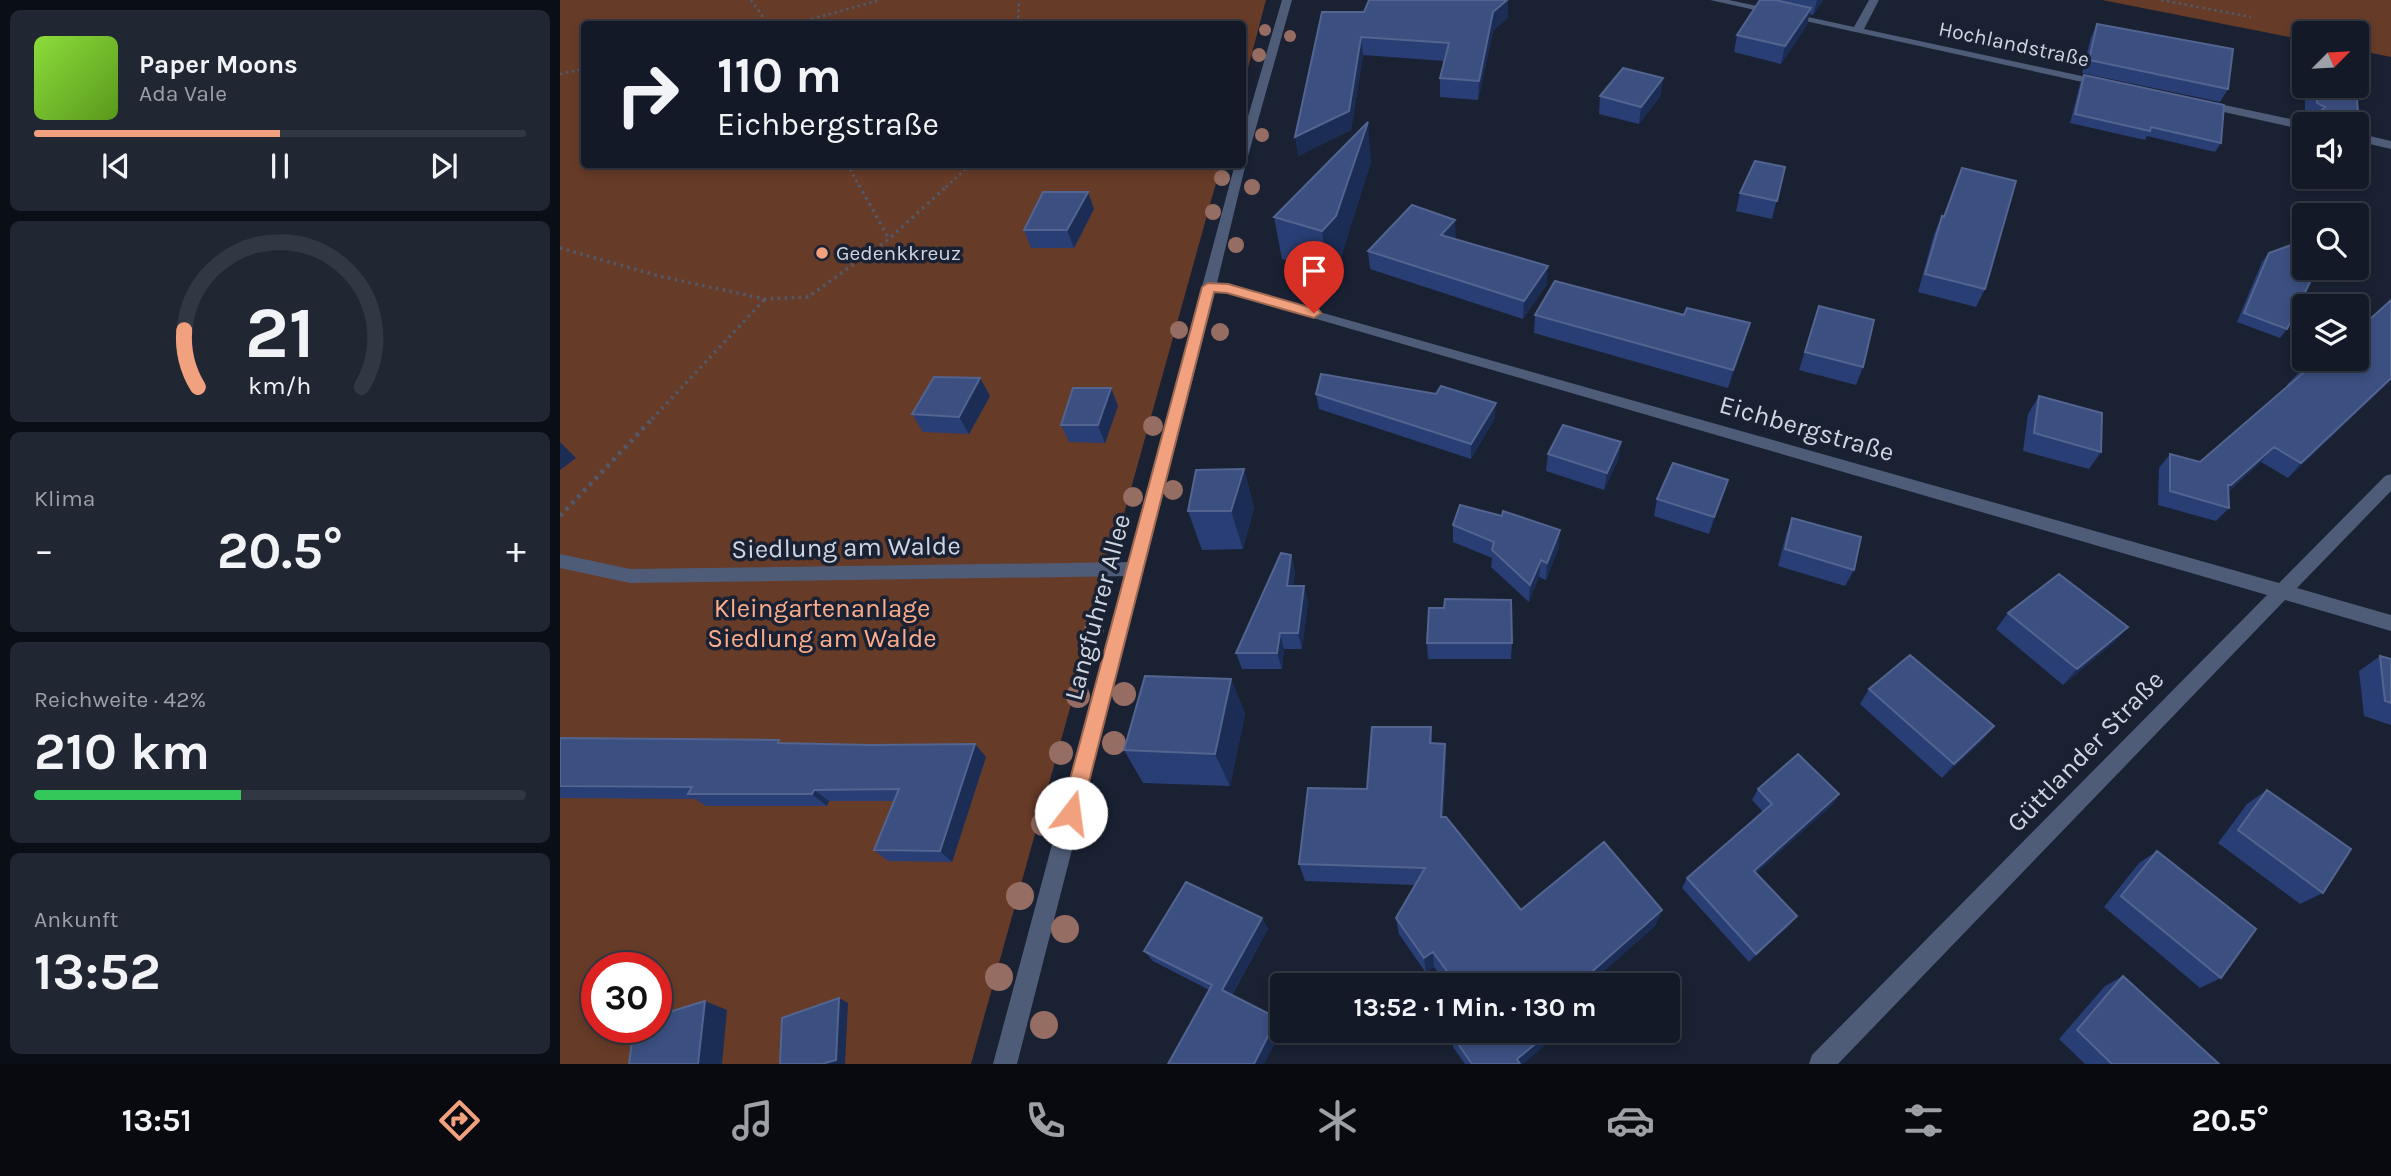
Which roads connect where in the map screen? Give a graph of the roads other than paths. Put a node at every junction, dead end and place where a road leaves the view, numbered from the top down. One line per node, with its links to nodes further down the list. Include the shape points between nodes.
1 (1287, 0): 10 (street, Langfuhrer Allee)
2 (1715, 0): 4 (street, Hochlandstraße)
3 (1874, 0): 4 (street)
4 (1857, 31): 5 (street, Hochlandstraße)
5 (2122, 87)
6 (2187, 101): 7 (street)
7 (2292, 123)
8 (2369, 140): 9 (street)
9 (2391, 145)
10 (1246, 148)
11 (1240, 168): 12 (street, Langfuhrer Allee)
12 (1208, 287): 15 (street, Langfuhrer Allee); 16 (street, Eichbergstraße, via 1228,289)
13 (2391, 480): 16 (street, Güttlander Straße)
14 (560, 561): 15 (street, Siedlung am Walde, via 630,576)
15 (1135, 569): 18 (street, Langfuhrer Allee)
16 (2282, 592): 17 (street, Eichbergstraße); 19 (street, Güttlander Straße)
17 (2391, 623)
18 (1005, 1064)
19 (1821, 1064)

